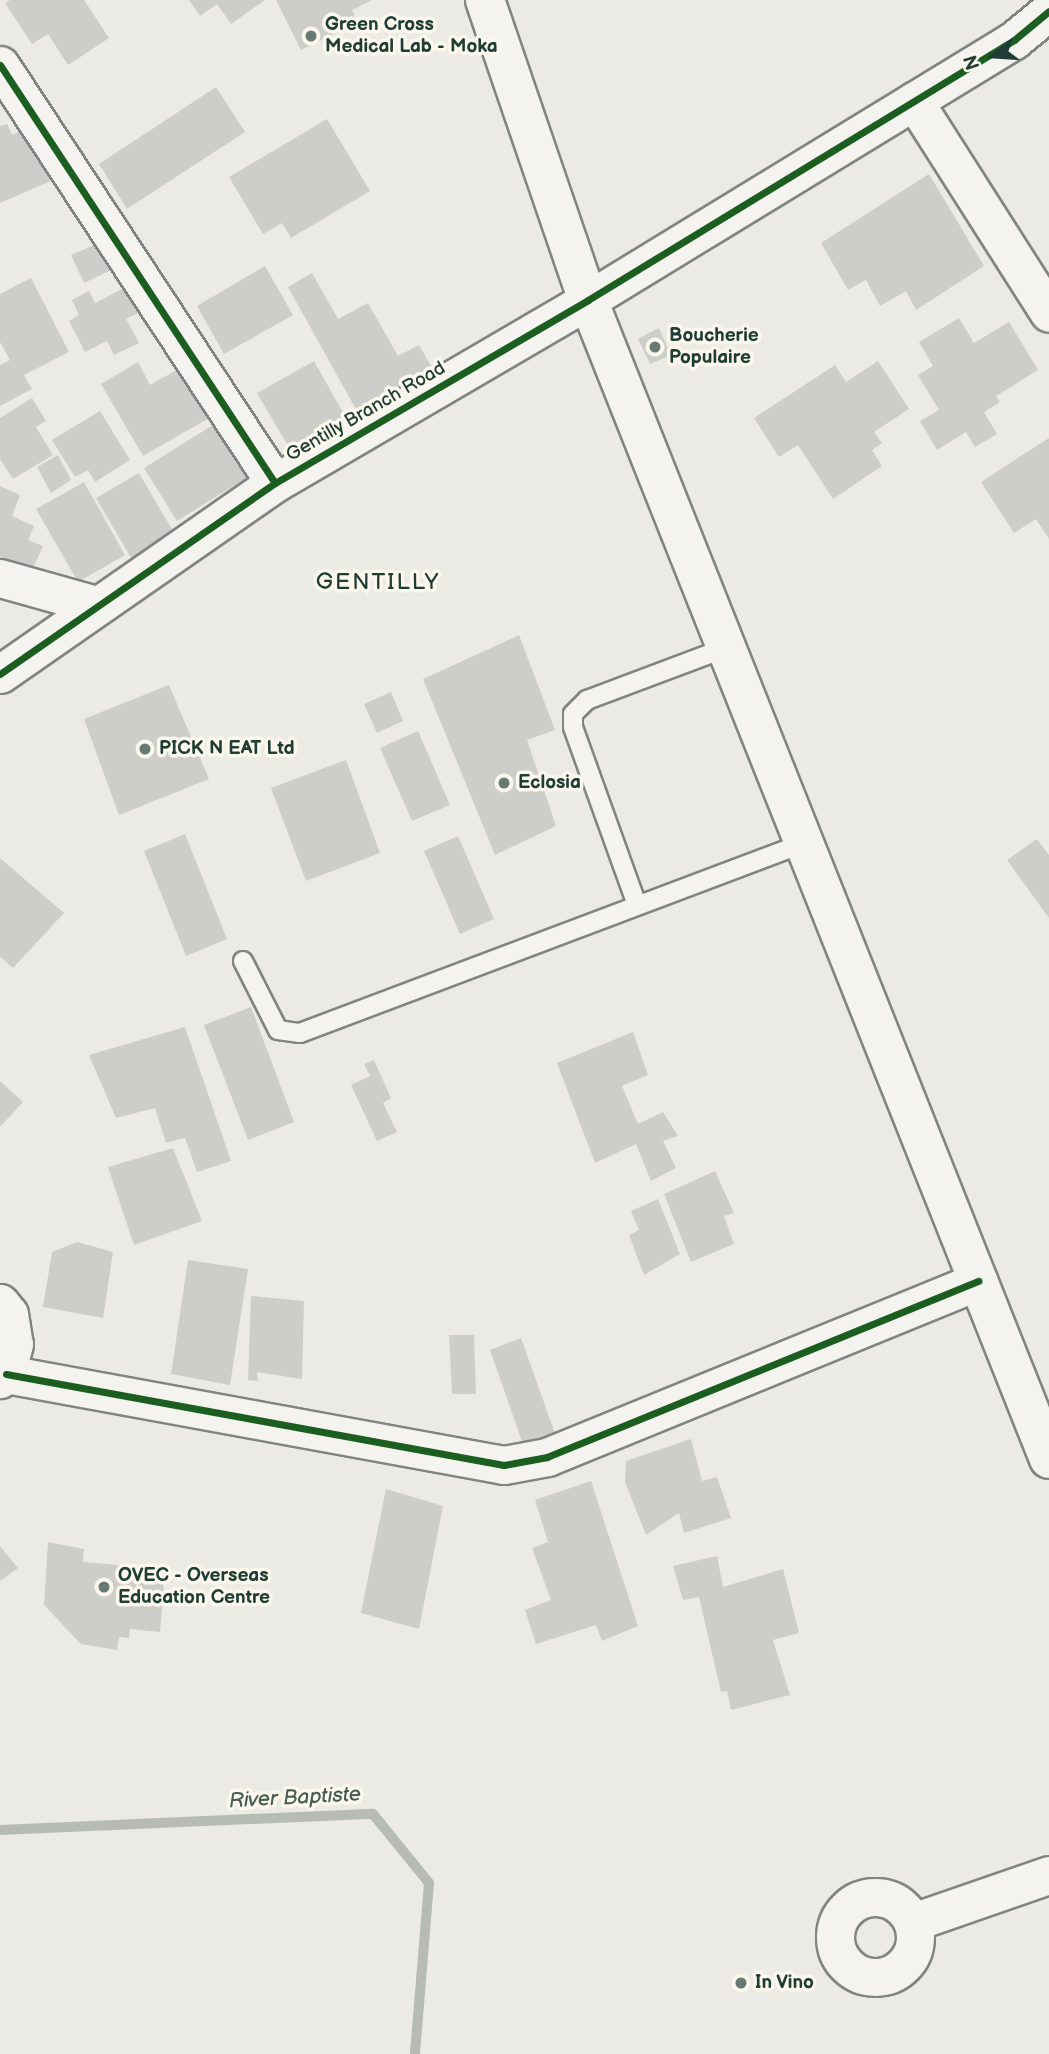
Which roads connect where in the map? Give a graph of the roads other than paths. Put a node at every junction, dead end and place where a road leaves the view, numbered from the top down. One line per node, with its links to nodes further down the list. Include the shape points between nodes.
1 (485, 0): 7 (main road)
2 (1049, 11): 4 (street)
3 (1049, 29): 4 (street)
4 (1014, 40): 6 (street, Gentilly Branch Road)
5 (0, 65): 9 (street)
6 (914, 101): 7 (street, Gentilly Branch Road); 8 (street)
7 (588, 300): 9 (street, Gentilly Branch Road); 12 (main road)
8 (1049, 313)
9 (275, 483): 11 (street, Gentilly Branch Road)
10 (0, 578): 11 (street)
11 (96, 605): 13 (street, Gentilly Branch Road)
12 (728, 647): 14 (main road); 15 (lane, via 587,700 573,714 572,727)
13 (0, 674)
14 (804, 843): 15 (lane); 17 (main road)
15 (637, 905): 16 (lane, via 300,1033 278,1030)
16 (243, 961)
17 (978, 1281): 19 (street, via 547,1457 504,1465); 20 (main road)
18 (0, 1303): 19 (street, via 9,1314 13,1344)
19 (3, 1376)
20 (1048, 1451)
21 (1049, 1875): 22 (street)
22 (913, 1922)

